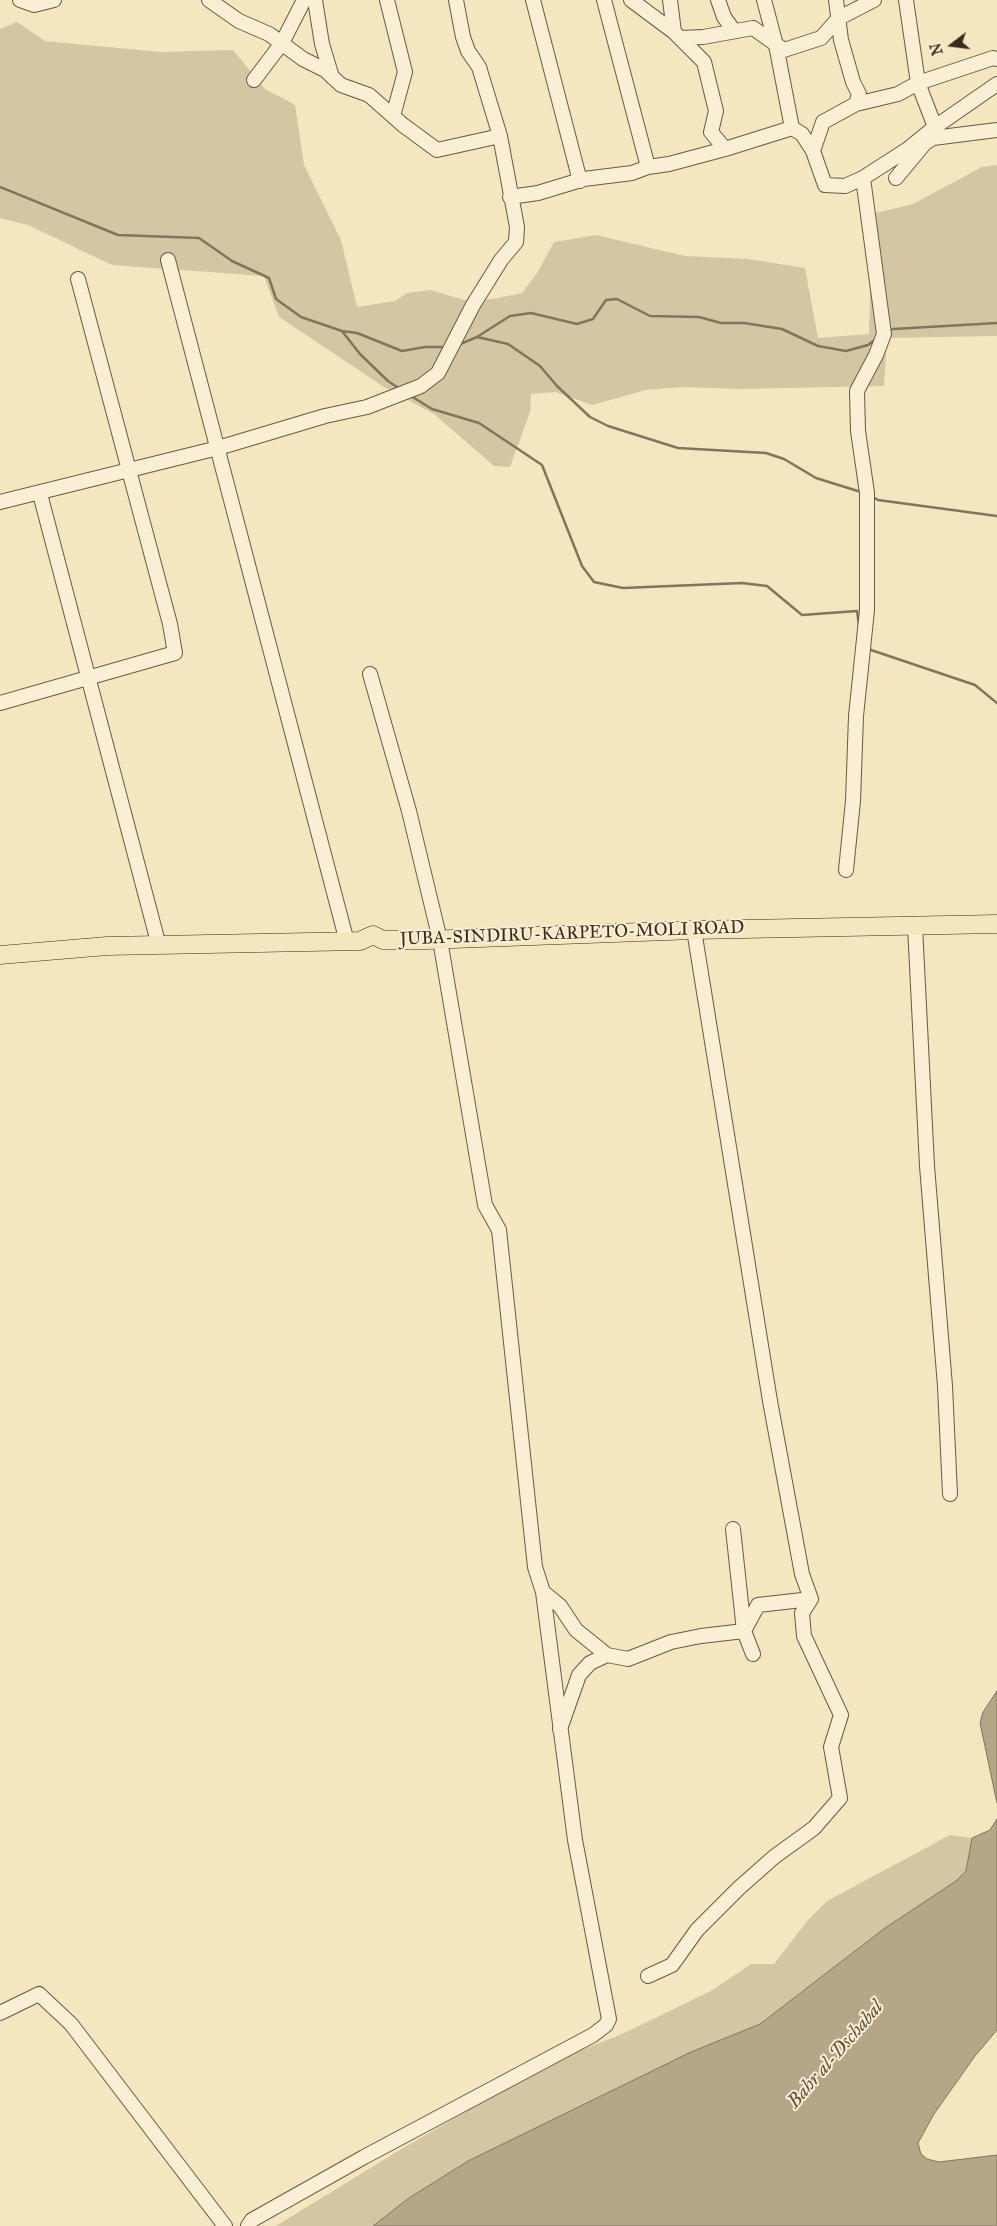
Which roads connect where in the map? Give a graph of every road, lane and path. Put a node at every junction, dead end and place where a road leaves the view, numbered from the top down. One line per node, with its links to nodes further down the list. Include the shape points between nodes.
1 (20, 0): 2 (street, via 34,5)
2 (54, 0)
3 (208, 0): 20 (street, via 239,21)
4 (304, 0): 20 (street)
5 (315, 0): 23 (street, via 322,44)
6 (387, 0): 28 (street, via 405,72)
7 (456, 0): 32 (street, via 462,37 479,67)
8 (533, 0): 38 (street)
9 (604, 0): 35 (street)
10 (631, 0): 19 (street)
11 (670, 0): 19 (street)
12 (718, 0): 18 (street)
13 (764, 0): 21 (street)
14 (836, 0): 17 (street)
15 (874, 0): 17 (street)
16 (906, 0): 25 (street)
17 (839, 18): 21 (street, via 821,38 784,50); 27 (street, via 841,40 858,94)
18 (734, 31): 19 (street, via 703,37); 21 (street, via 753,28)
19 (677, 35): 33 (street, via 704,62 716,111 711,132)
20 (282, 43): 23 (street); 24 (street)
21 (776, 45): 30 (street)
22 (997, 59): 25 (street)
23 (332, 77): 28 (street, via 341,85 370,96)
24 (254, 80)
25 (918, 83): 27 (street, via 898,94); 29 (street)
26 (997, 84): 29 (street)
27 (856, 104): 34 (street, via 823,122)
28 (393, 116): 32 (street, via 438,150)
29 (935, 127): 36 (street)
30 (792, 128): 33 (street); 34 (street, via 802,134)
31 (997, 130): 37 (street, via 933,138)
32 (500, 136): 39 (street)
33 (725, 149): 35 (street)
34 (813, 151): 36 (street, via 825,185 844,186)
35 (648, 167): 38 (street, via 632,173)
36 (863, 178): 49 (street, via 884,334 857,391 858,431 867,494 867,610)
37 (896, 178)
38 (580, 181): 39 (street)
39 (510, 197): 42 (street, via 517,227 516,242 473,305 438,373 421,386 367,407 324,416)
40 (168, 260): 42 (street)
41 (78, 279): 43 (street)
42 (218, 448): 43 (street); 54 (street)
43 (129, 471): 44 (street); 47 (street, via 175,653)
44 (40, 494): 45 (street); 47 (street)
45 (0, 502)
46 (370, 674): 53 (street, via 409,811)
47 (90, 676): 48 (street); 55 (street)
48 (0, 703)
49 (846, 870)
50 (997, 924): 51 (main road, JUBA-SINDIRU-KARPETO-MOLI ROAD)
51 (915, 926): 52 (main road, JUBA-SINDIRU-KARPETO-MOLI ROAD); 57 (street, via 927,1166 945,1386)
52 (694, 930): 53 (main road, JUBA-SINDIRU-KARPETO-MOLI ROAD); 60 (street, via 770,1401 802,1574)
53 (440, 940): 54 (main road, JUBA-SINDIRU-KARPETO-MOLI ROAD, via 383,940 373,936); 59 (street, via 485,1205 499,1230 535,1567)
54 (347, 942): 55 (main road, JUBA-SINDIRU-KARPETO-MOLI ROAD)
55 (160, 946): 56 (main road, JUBA-SINDIRU-KARPETO-MOLI ROAD, via 108,946)
56 (0, 955)
57 (950, 1494)
58 (733, 1529): 61 (street)
59 (543, 1592): 63 (street, via 560,1606 576,1630); 64 (street)
60 (811, 1599): 61 (street, via 758,1605); 65 (street, via 802,1612 804,1636 841,1715 831,1747 840,1798 814,1828 739,1888 697,1930 672,1965)
61 (744, 1631): 62 (street); 63 (street, via 671,1642 628,1659)
62 (753, 1654)
63 (607, 1655): 64 (street, via 590,1663 579,1675)
64 (560, 1729): 68 (street, via 577,1850 609,2013 606,2025 593,2035 364,2157 252,2220)
65 (648, 1976)
66 (0, 2013): 67 (street, via 39,1994 71,2024)
67 (225, 2226)
68 (248, 2226)

